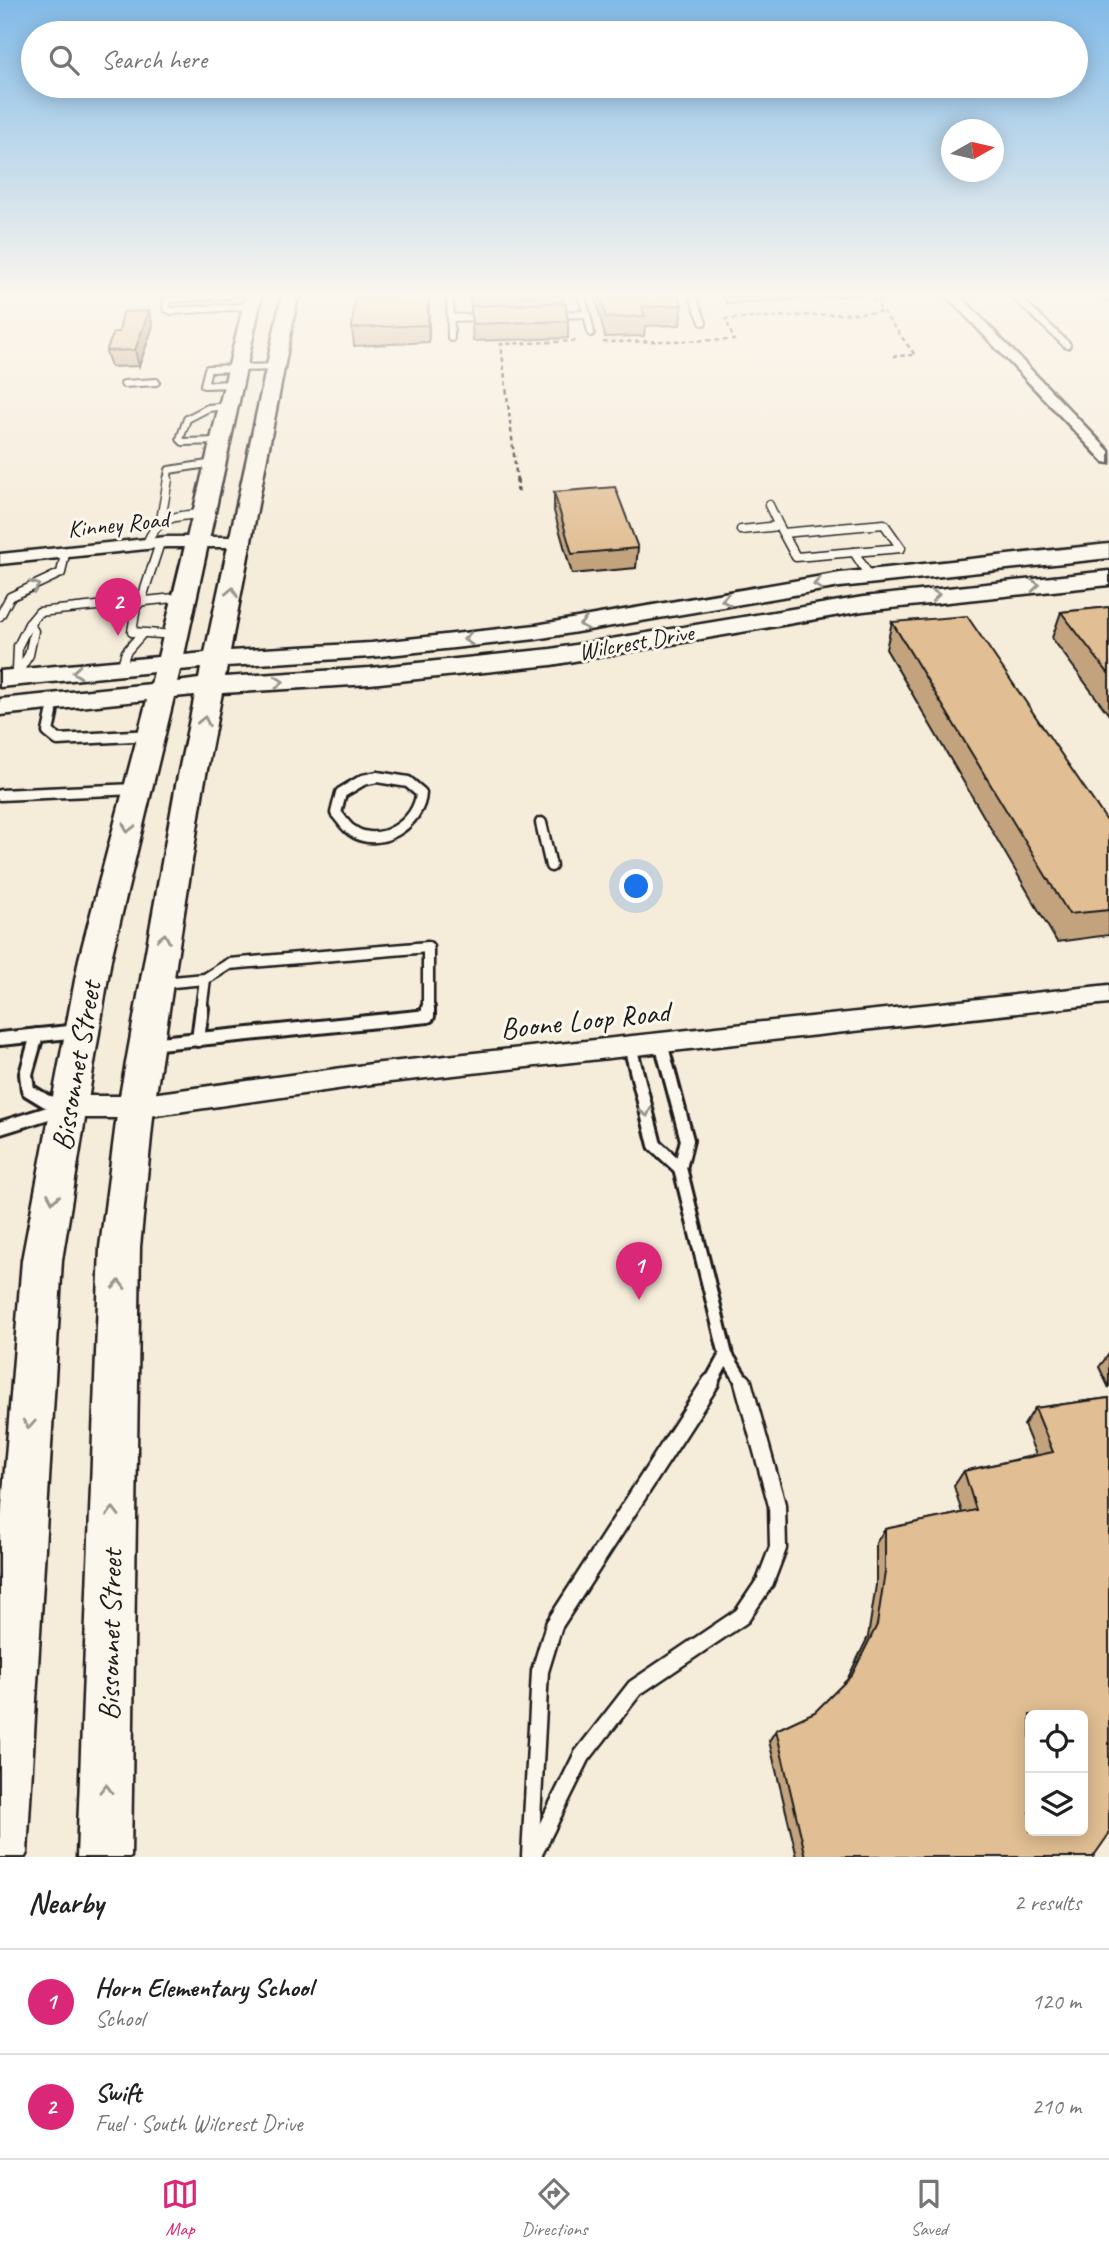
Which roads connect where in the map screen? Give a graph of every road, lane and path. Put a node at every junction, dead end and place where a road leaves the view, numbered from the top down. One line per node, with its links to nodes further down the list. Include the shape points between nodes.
1 (156, 382): 6 (lane)
2 (234, 382): 7 (main road, Bissonnet Street)
3 (273, 382): 8 (main road, Bissonnet Street)
4 (505, 382): 11 (path)
5 (1035, 382): 10 (street)
6 (124, 384)
7 (228, 406): 9 (main road, Bissonnet Street); 9 (lane, via 208,408 187,419 180,439)
8 (260, 450): 9 (main road); 19 (main road, Bissonnet Street)
9 (217, 452): 13 (main road, Bissonnet Street); 14 (lane, via 169,470)
10 (1109, 459)
11 (518, 492)
12 (769, 505): 16 (lane)
13 (202, 514): 14 (lane); 17 (main road, Bissonnet Street)
14 (162, 520): 21 (lane, via 150,530)
15 (741, 530): 16 (lane)
16 (781, 530): 25 (lane, via 794,535 884,524 901,548); 32 (lane, via 796,557)
17 (196, 541): 19 (street, Kinney Road); 21 (street, Kinney Road); 39 (main road, Bissonnet Street)
18 (875, 541): 25 (lane)
19 (242, 542): 47 (main road, Bissonnet Street, one-way to 19)
20 (859, 542): 26 (lane)
21 (153, 543): 30 (street, Kinney Road); 40 (lane)
22 (837, 544): 29 (lane)
23 (815, 546): 31 (lane)
24 (801, 547): 32 (lane)
25 (881, 550): 26 (lane)
26 (864, 551): 28 (lane)
27 (1109, 551): 34 (main road, Wilcrest Drive)
28 (854, 552): 29 (lane); 35 (lane)
29 (842, 553): 31 (lane)
30 (65, 554): 33 (street, Kinney Road); 41 (lane, one-way to 30, via 10,597 61,573)
31 (820, 555): 32 (lane)
32 (806, 556)
33 (0, 559)
34 (959, 566): 35 (main road, Wilcrest Drive); 37 (main road)
35 (870, 577): 38 (main road, Wilcrest Drive, one-way to 38)
36 (1105, 577): 37 (main road, Wilcrest Drive, one-way to 36)
37 (972, 591): 42 (main road, Wilcrest Drive, one-way to 37)
38 (759, 594): 42 (main road); 43 (main road, Wilcrest Drive, one-way to 43)
39 (184, 597): 40 (lane); 45 (main road, Bissonnet Street)
40 (141, 601): 44 (lane, via 132,632); 49 (lane, via 40,612 22,632)
41 (0, 616)
42 (752, 622): 46 (main road, Wilcrest Drive)
43 (536, 632): 46 (main road); 47 (main road, Wilcrest Drive, one-way to 47, via 371,650)
44 (141, 635): 45 (lane); 48 (lane, via 126,652)
45 (176, 635): 50 (main road, Bissonnet Street)
46 (551, 657): 51 (main road, Wilcrest Drive, one-way to 46, via 370,676)
47 (218, 659): 50 (main road, Wilcrest Drive); 51 (main road, Bissonnet Street)
48 (121, 668): 49 (main road, one-way to 49); 50 (main road)
49 (11, 675)
50 (166, 677): 51 (main road, Wilcrest Drive); 52 (main road); 54 (main road, Bissonnet Street)
51 (211, 686): 61 (main road, Bissonnet Street, one-way to 51)
52 (55, 701): 53 (main road); 54 (lane, via 48,732 58,740)
53 (0, 707)
54 (151, 735): 55 (main road, Bissonnet Street)
55 (138, 789): 56 (lane); 63 (main road, Bissonnet Street, one-way to 63)
56 (0, 795)
57 (541, 823): 59 (lane)
58 (349, 829): 58 (lane, via 336,813 341,793 351,786 391,777 420,793 421,811 404,828 377,834)
59 (551, 866)
60 (205, 979): 61 (lane); 66 (lane); 66 (lane, via 229,964 428,947 428,1016)
61 (155, 984): 68 (main road, Bissonnet Street)
62 (1109, 995): 67 (street, Boone Loop Road)
63 (82, 1030): 64 (lane); 70 (main road, Bissonnet Street)
64 (37, 1035): 65 (lane); 70 (lane, via 25,1086 28,1094)
65 (0, 1039)
66 (198, 1040): 68 (lane)
67 (661, 1043): 69 (street, Boone Loop Road); 73 (lane, via 687,1140)
68 (144, 1045): 71 (main road, Bissonnet Street)
69 (630, 1046): 71 (street, Boone Loop Road, via 372,1074); 73 (lane, one-way to 73, via 654,1145)
70 (69, 1107): 71 (street, Boone Loop Road); 72 (lane); 75 (main road, Bissonnet Street, one-way to 75, via 41,1260)
71 (136, 1107): 76 (main road, Bissonnet Street, one-way to 71, via 120,1247)
72 (0, 1128)
73 (680, 1168): 74 (lane)
74 (726, 1354): 77 (lane, via 554,1625 540,1671); 77 (lane, via 743,1381 777,1505 778,1548 765,1582 742,1616 635,1688 582,1756)
75 (0, 1853)
76 (104, 1857)
77 (531, 1857)

